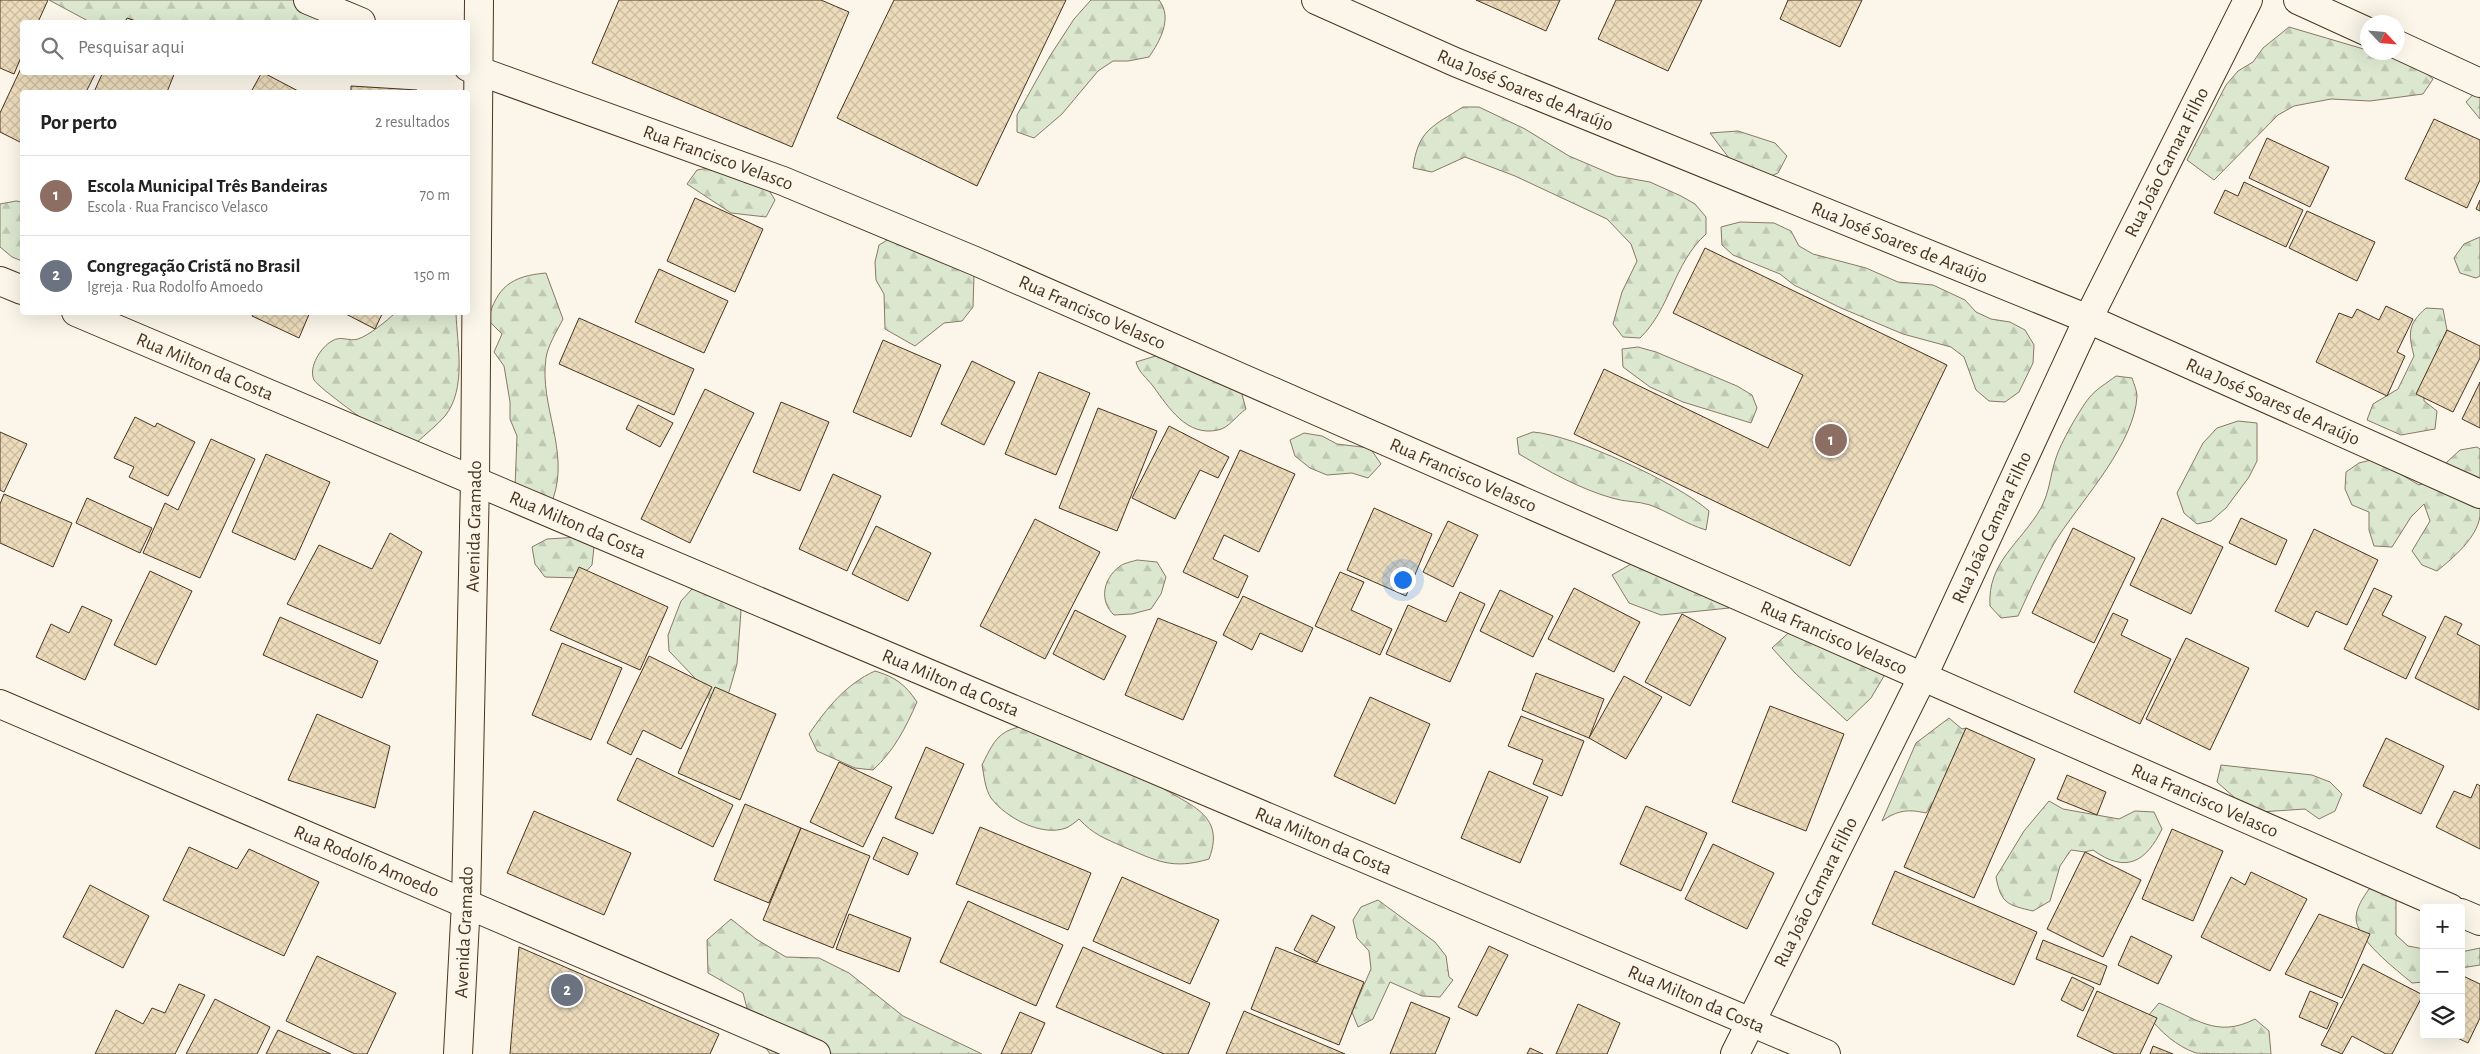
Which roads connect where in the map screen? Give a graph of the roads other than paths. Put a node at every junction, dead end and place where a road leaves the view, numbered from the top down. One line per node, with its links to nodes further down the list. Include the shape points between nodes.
1 (308, 0): 6 (street)
2 (479, 0): 9 (street, Avenida Gramado)
3 (1316, 0): 14 (street, Rua José Soares de Araújo, via 1456,62)
4 (2248, 0): 14 (street, Rua João Camara Filho)
5 (2298, 0): 7 (street)
6 (356, 20)
7 (2360, 28)
8 (2405, 48): 10 (street)
9 (472, 69): 15 (street, Avenida Gramado); 17 (street, Rua Francisco Velasco, via 783,181 975,261)
10 (2480, 83)
11 (0, 281): 12 (street)
12 (20, 289)
13 (83, 315): 15 (street, Rua Milton da Costa)
14 (2088, 319): 16 (street, Rua José Soares de Araújo); 17 (street, Rua João Camara Filho)
15 (475, 480): 19 (street, Avenida Gramado); 23 (street, Rua Milton da Costa)
16 (2480, 494)
17 (1924, 676): 20 (street, Rua Francisco Velasco); 23 (street, Rua João Camara Filho)
18 (0, 704): 19 (street, Rua Rodolfo Amoedo)
19 (466, 902): 24 (street, Avenida Gramado); 25 (street, Rua Rodolfo Amoedo)
20 (2441, 904)
21 (2465, 915): 22 (street)
22 (2480, 921)
23 (1752, 1022): 26 (street, Rua João Camara Filho); 27 (street, Rua Milton da Costa)
24 (458, 1054)
25 (816, 1054)
26 (1736, 1054)
27 (1826, 1054)

